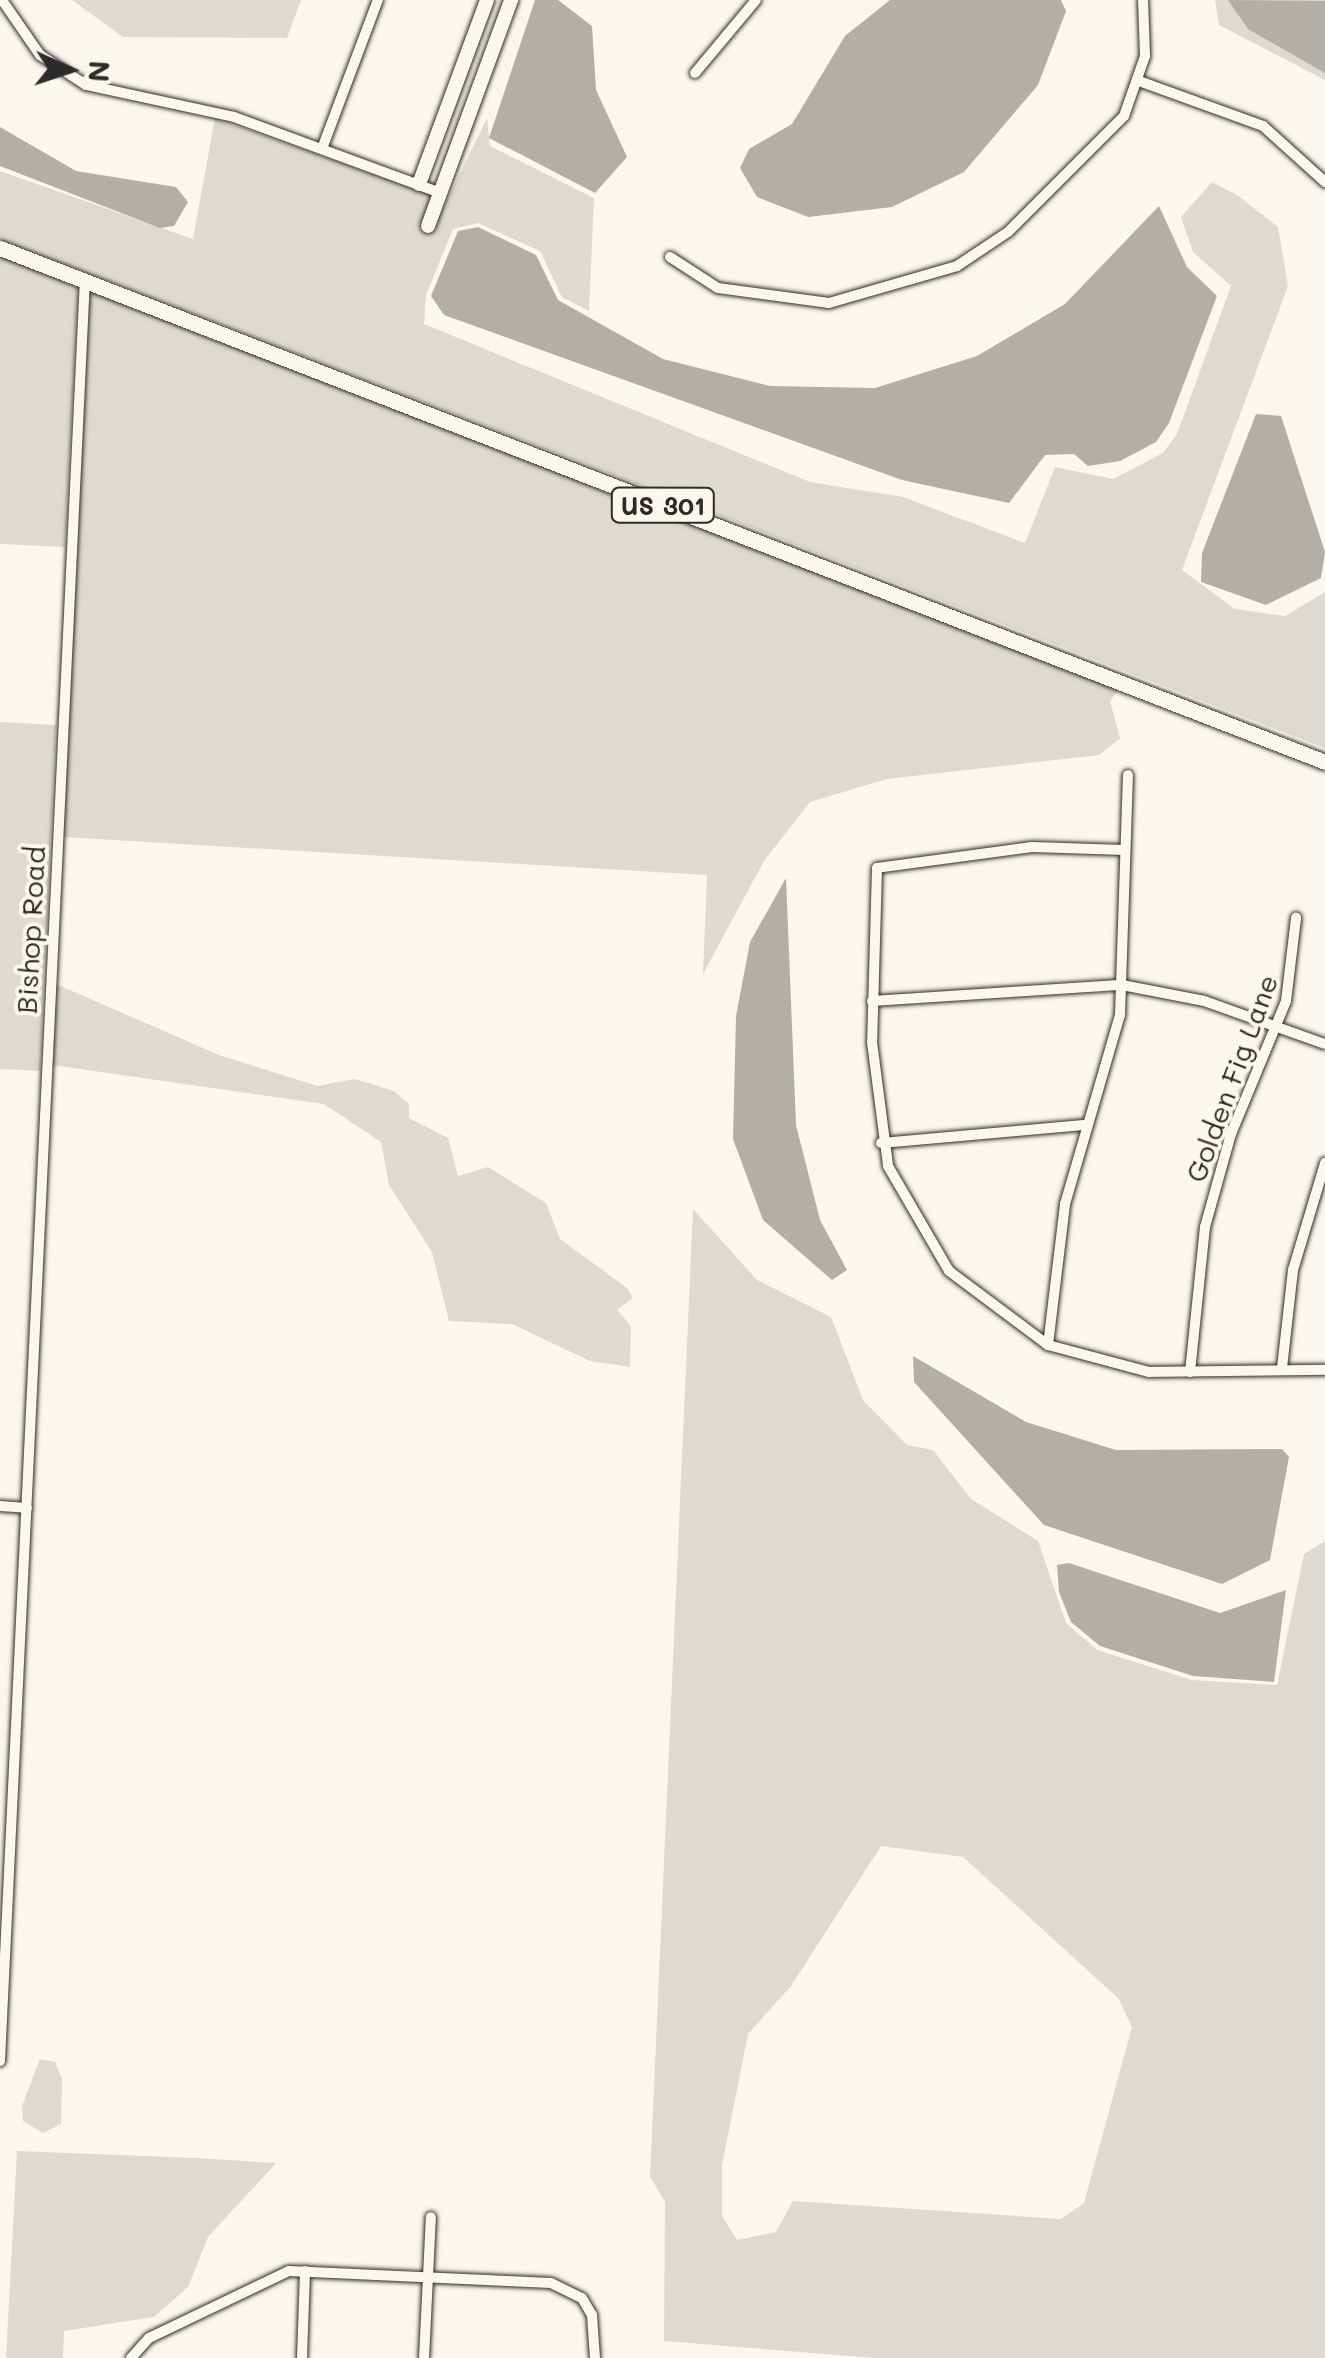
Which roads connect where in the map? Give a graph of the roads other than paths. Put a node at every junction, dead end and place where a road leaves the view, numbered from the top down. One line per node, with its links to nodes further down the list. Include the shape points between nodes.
1 (2, 0): 9 (street, via 40,56 86,85)
2 (378, 0): 9 (street)
3 (488, 0): 11 (street)
4 (511, 0): 12 (street)
5 (756, 0): 7 (street)
6 (1143, 0): 8 (street)
7 (695, 73)
8 (1139, 81): 10 (street, via 1264,126); 15 (street, via 1099,146 958,266 829,304 718,288)
9 (323, 146): 11 (street)
10 (1325, 182)
11 (419, 184): 12 (street)
12 (441, 193): 13 (street)
13 (428, 226)
14 (0, 248): 16 (main road, US 301)
15 (670, 257)
16 (84, 281): 17 (main road, US 301); 35 (street, Bishop Road)
17 (1325, 762)
18 (1128, 775): 19 (street)
19 (1125, 850): 21 (street); 22 (street, via 1032,846 888,860 872,888)
20 (1296, 918): 23 (street, Golden Fig Lane, via 1296,958)
21 (1122, 985): 22 (street); 23 (street); 25 (street, via 1116,1036)
22 (872, 1001): 26 (street)
23 (1276, 1026): 24 (street); 33 (street, Golden Fig Lane, via 1210,1206)
24 (1325, 1044)
25 (1084, 1125): 26 (street); 30 (street)
26 (881, 1143): 30 (street, via 903,1201 949,1271)
27 (1325, 1164): 29 (street)
28 (1325, 1173): 29 (street)
29 (1322, 1189): 31 (street, via 1293,1270)
30 (1048, 1345): 33 (street, via 1130,1369)
31 (1282, 1368): 32 (street); 33 (street)
32 (1325, 1370)
33 (1190, 1372)
34 (0, 1506): 35 (street)
35 (26, 1508): 37 (street, Bishop Road)
36 (0, 1724): 37 (street)
37 (16, 1724): 38 (street, Bishop Road)
38 (0, 2061)
39 (432, 2217): 41 (street)
40 (305, 2272): 41 (street); 42 (street, via 267,2277 149,2338); 43 (street)
41 (428, 2277): 44 (street); 45 (street, via 568,2288 592,2315)
42 (130, 2358)
43 (302, 2358)
44 (424, 2358)
45 (595, 2358)

